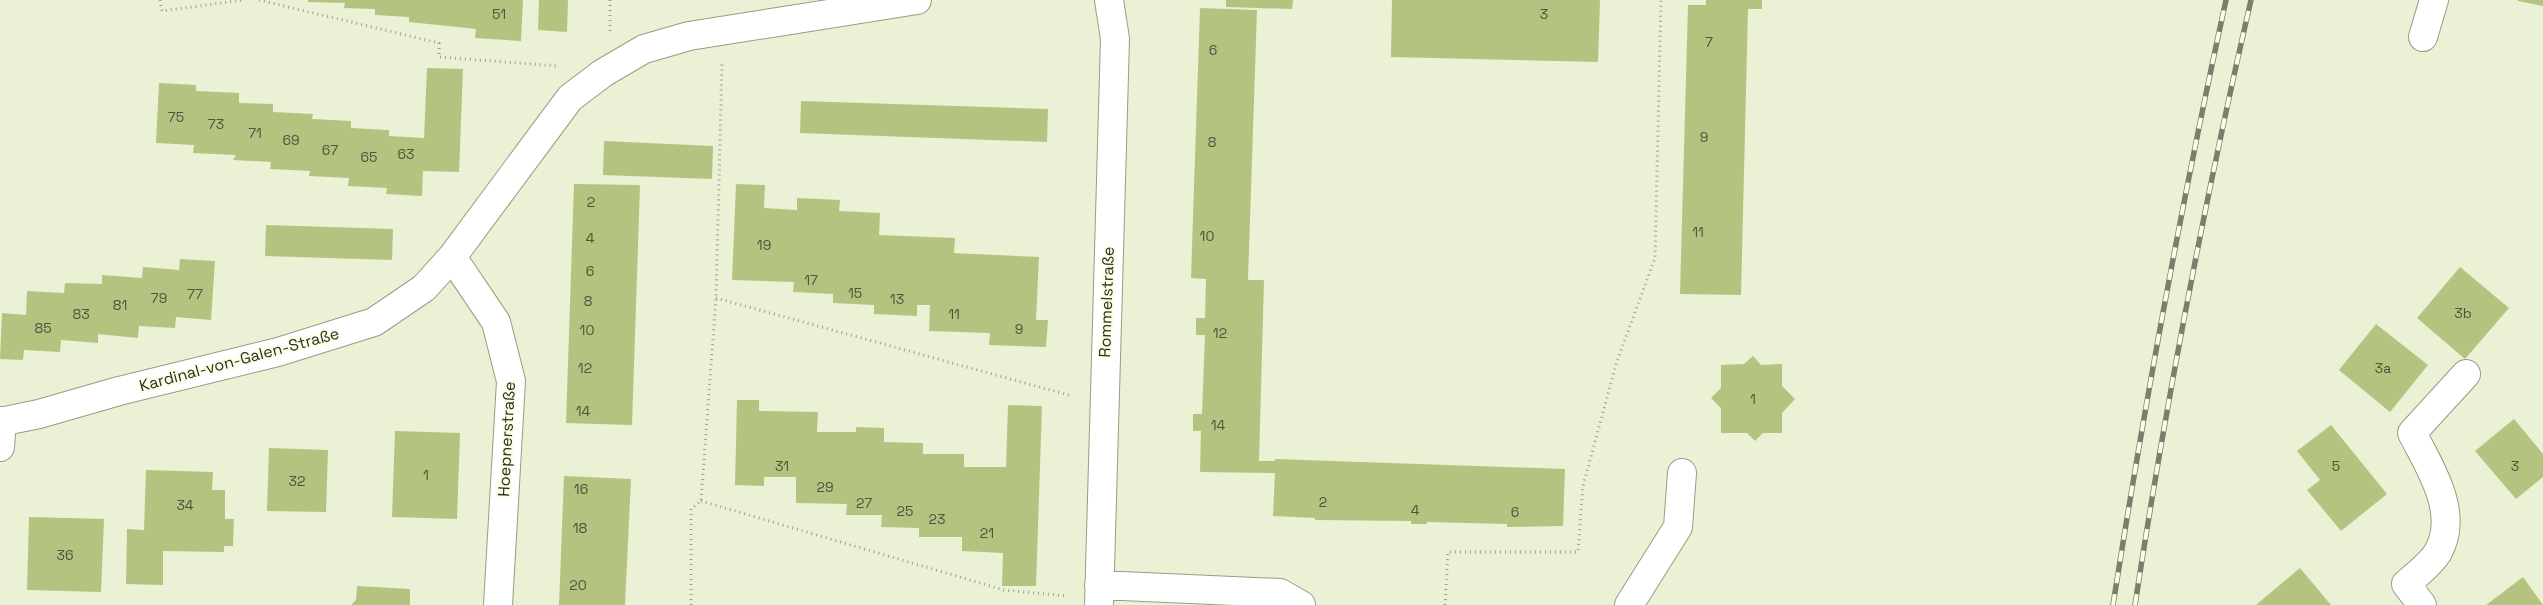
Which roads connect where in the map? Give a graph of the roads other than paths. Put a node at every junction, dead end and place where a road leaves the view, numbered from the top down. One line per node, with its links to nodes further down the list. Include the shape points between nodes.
1 (917, 0): 5 (street, Kardinal-von-Galen-Straße, via 689,36 644,49 603,73 570,98)
2 (1109, 0): 9 (street, Rommelstraße, via 1115,39)
3 (2434, 0): 4 (street)
4 (2423, 36)
5 (452, 257): 7 (street, Kardinal-von-Galen-Straße, via 424,288 374,322 278,352 39,414); 10 (street, Hoepnerstraße, via 496,322 511,381)
6 (2466, 374): 13 (street, via 2412,433 2438,483 2448,523 2438,552 2406,584)
7 (1, 430)
8 (1682, 473): 12 (street, via 1678,527)
9 (1099, 596): 11 (street, via 1280,593)
10 (498, 605)
11 (1301, 605)
12 (1629, 605)
13 (2422, 605)

